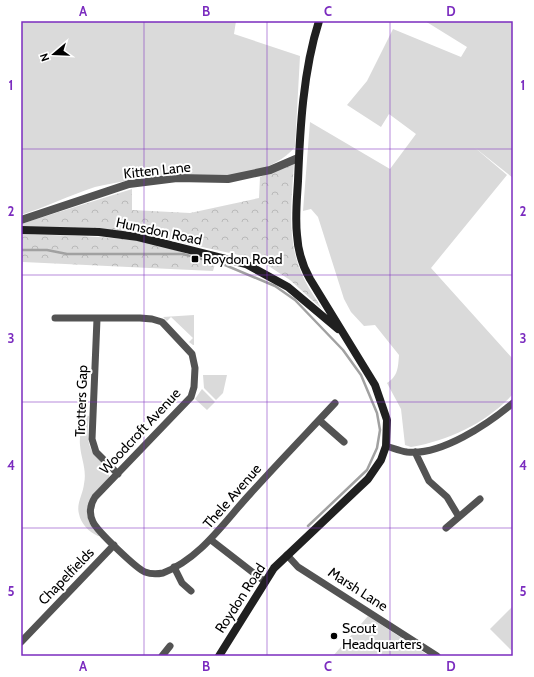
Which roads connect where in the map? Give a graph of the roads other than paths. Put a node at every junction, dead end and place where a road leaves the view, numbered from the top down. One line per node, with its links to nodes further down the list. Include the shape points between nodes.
1 (319, 21): 2 (main road, Roydon Road, via 309,58)
2 (298, 158): 3 (street, Kitten Lane, via 270,170 228,179 176,178 129,184); 7 (main road, Roydon Road, via 296,225 299,252 305,270)
3 (21, 220)
4 (21, 230): 7 (main road, Hunsdon Road, via 99,232 138,237 246,264 288,287)
5 (55, 318): 6 (street, Woodcroft Avenue)
6 (97, 319): 14 (street, Trotters Gap, via 92,440 96,452); 14 (street, Woodcroft Avenue, via 157,320 187,347 192,354 195,368 191,397)
7 (340, 330): 12 (main road, Roydon Road, via 370,374 380,398 387,420)
8 (335, 403): 10 (street, Thele Avenue)
9 (513, 403): 13 (street, via 473,432 441,446)
10 (319, 420): 11 (street); 18 (street, Thele Avenue, via 237,508)
11 (344, 442)
12 (386, 446): 13 (street); 20 (main road, Roydon Road, via 381,460 368,479)
13 (415, 452): 16 (street, via 429,481 447,497)
14 (118, 474): 19 (street, Woodcroft Avenue, via 95,497 90,512 95,526)
15 (480, 498): 16 (street)
16 (459, 517): 17 (street)
17 (446, 528)
18 (211, 540): 21 (street, Woodcroft Avenue); 22 (street, Thele Avenue)
19 (114, 545): 21 (street, Woodcroft Avenue, via 146,573 161,573); 24 (street, Chapelfields)
20 (287, 554): 22 (main road, Roydon Road); 28 (street, Marsh Lane, via 298,567)
21 (174, 567): 23 (street, via 182,583)
22 (264, 581): 27 (main road, Roydon Road)
23 (191, 591)
24 (21, 642)
25 (170, 646): 26 (street)
26 (162, 656)
27 (218, 656)
28 (437, 656)

